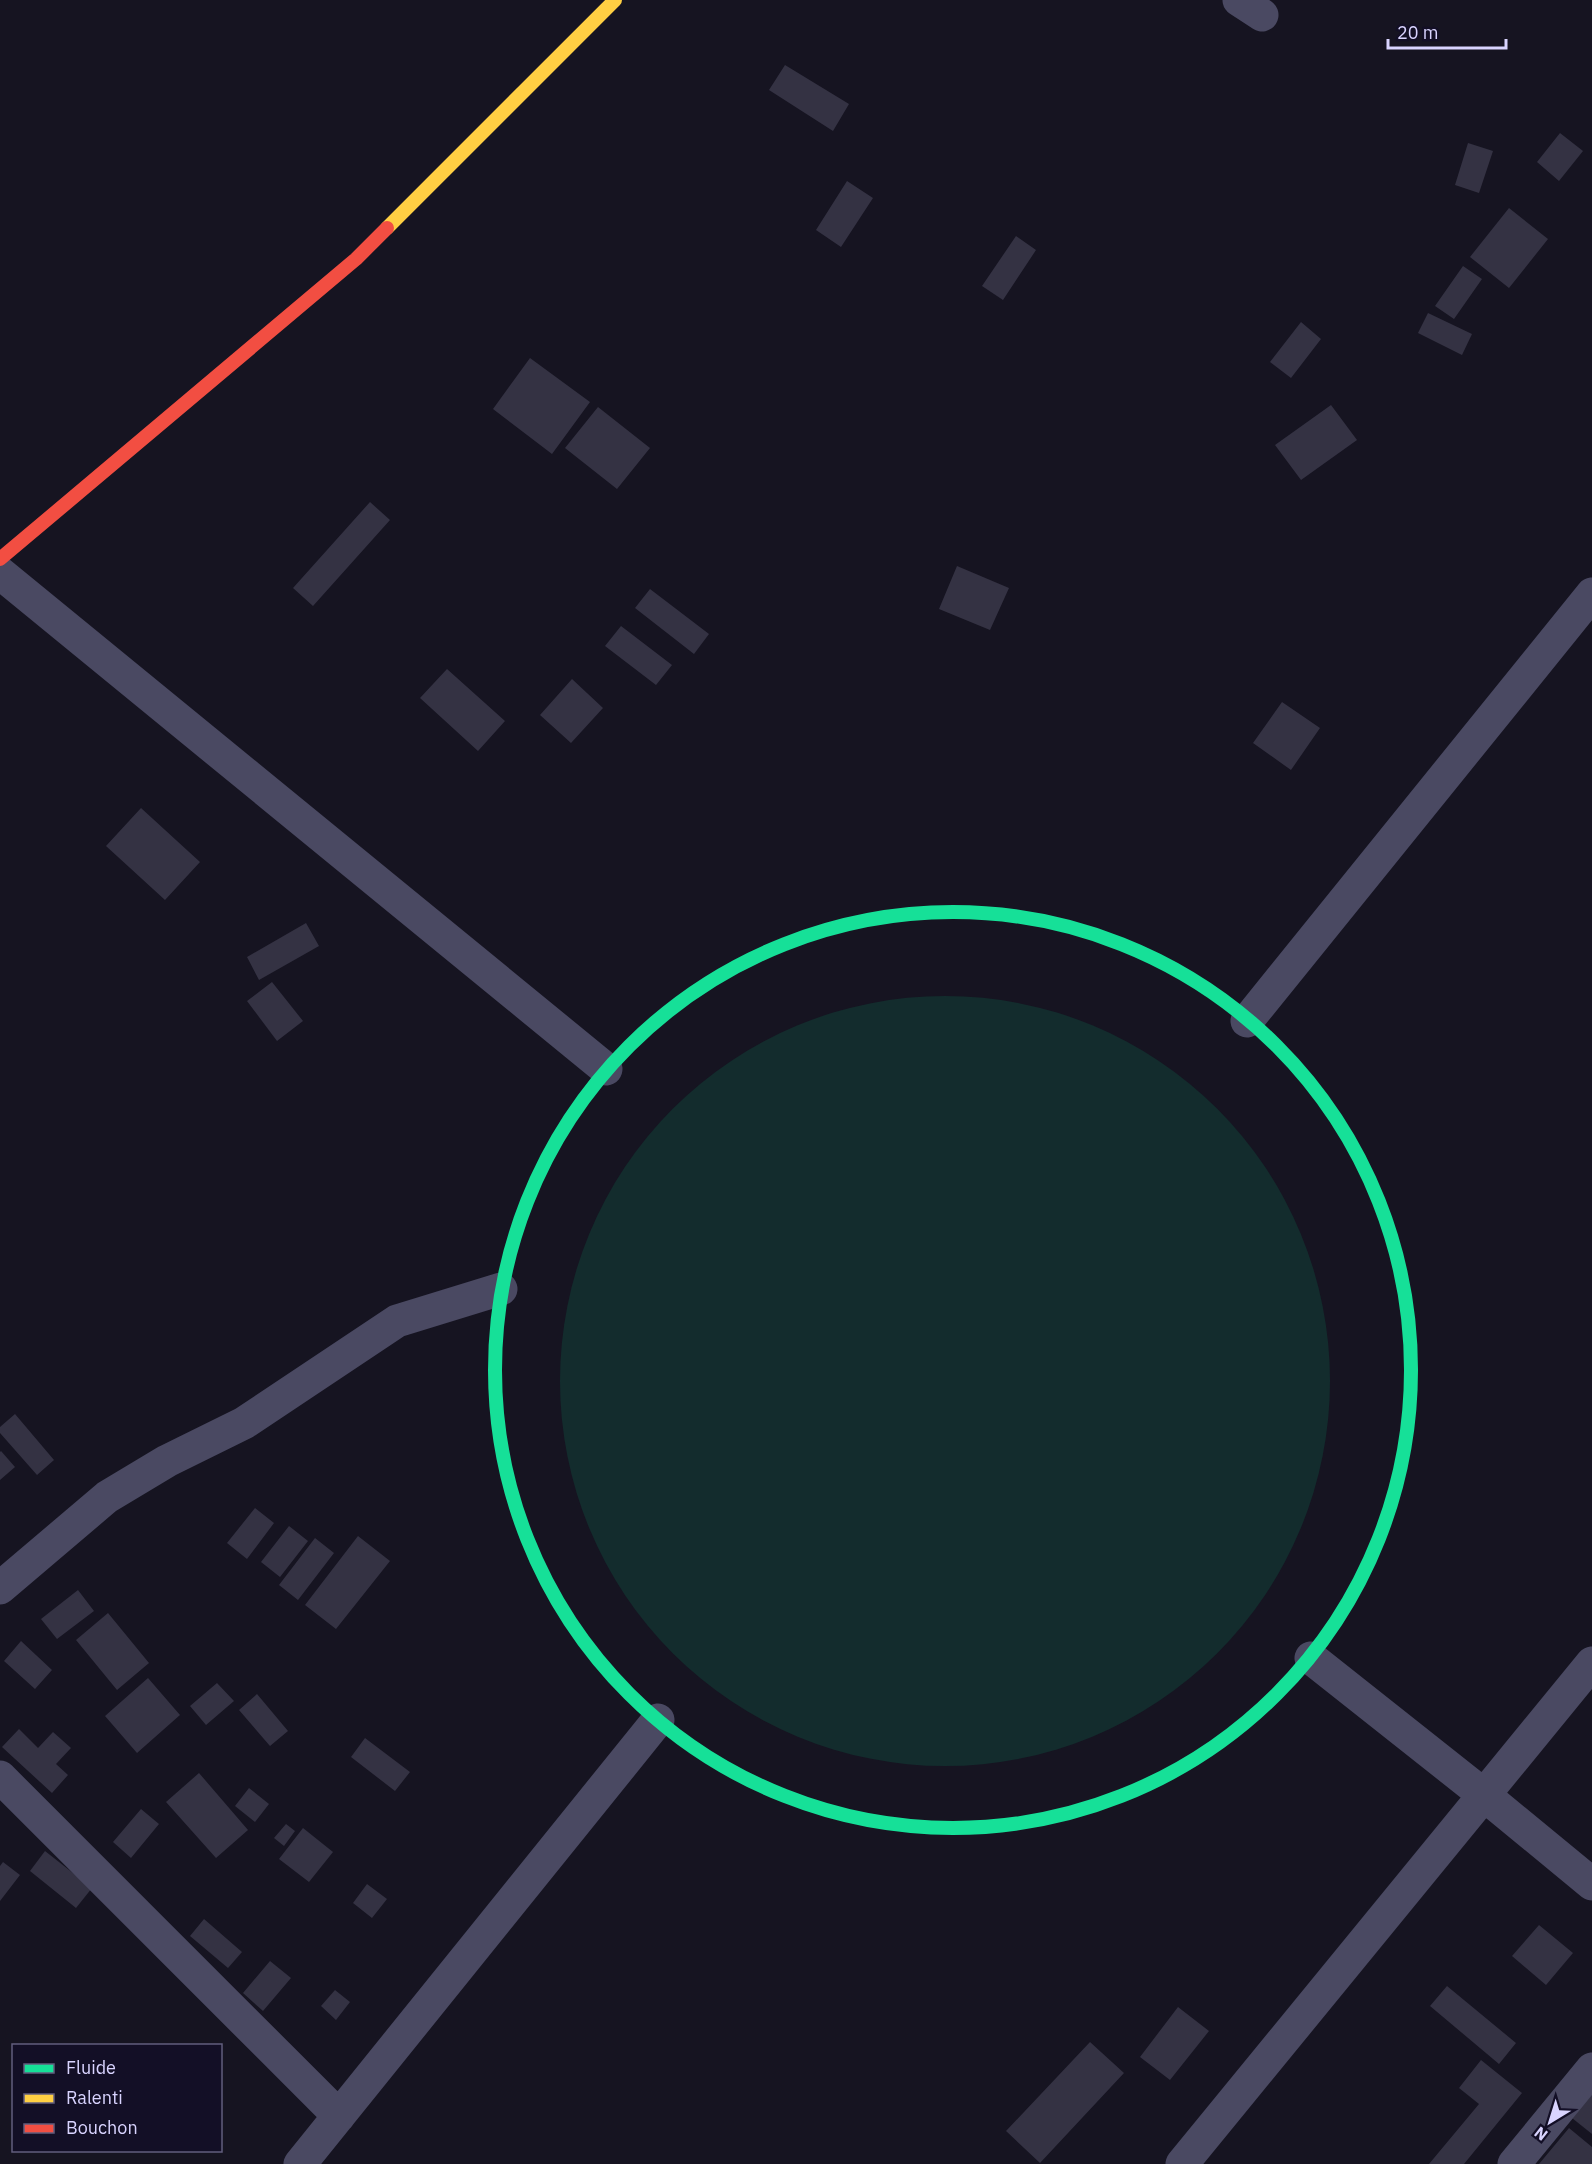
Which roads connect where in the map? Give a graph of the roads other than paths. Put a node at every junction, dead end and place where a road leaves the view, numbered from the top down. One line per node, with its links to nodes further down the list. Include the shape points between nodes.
1 (615, 0): 2 (street, via 356,259)
2 (0, 560)
3 (0, 573): 6 (street)
4 (1592, 594): 5 (street)
5 (1247, 1021): 6 (street, via 1205,989 1158,962 1109,941 1005,916 899,915 846,924 746,960 700,986 657,1018); 9 (street, via 1287,1059 1322,1101 1352,1147 1376,1196 1406,1300 1410,1409 1403,1463 1389,1516 1369,1566 1343,1614)
6 (606, 1069): 7 (street, via 555,1139 531,1187 513,1237)
7 (501, 1288): 8 (street, via 397,1321 244,1423 167,1461 107,1497); 11 (street, via 495,1341 495,1395 501,1448 517,1509 556,1597 585,1642 619,1683)
8 (0, 1588)
9 (1311, 1658): 11 (street, via 1277,1697 1237,1732 1149,1786 1100,1805 998,1826 946,1828 843,1815 745,1778); 13 (street)
10 (1592, 1663): 13 (street)
11 (658, 1720): 16 (street)
12 (0, 1777): 16 (street)
13 (1484, 1795): 14 (street); 18 (street)
14 (1592, 1884)
15 (1592, 2069): 19 (street)
16 (339, 2116): 17 (street)
17 (300, 2164)
18 (1182, 2164)
19 (1514, 2164)

